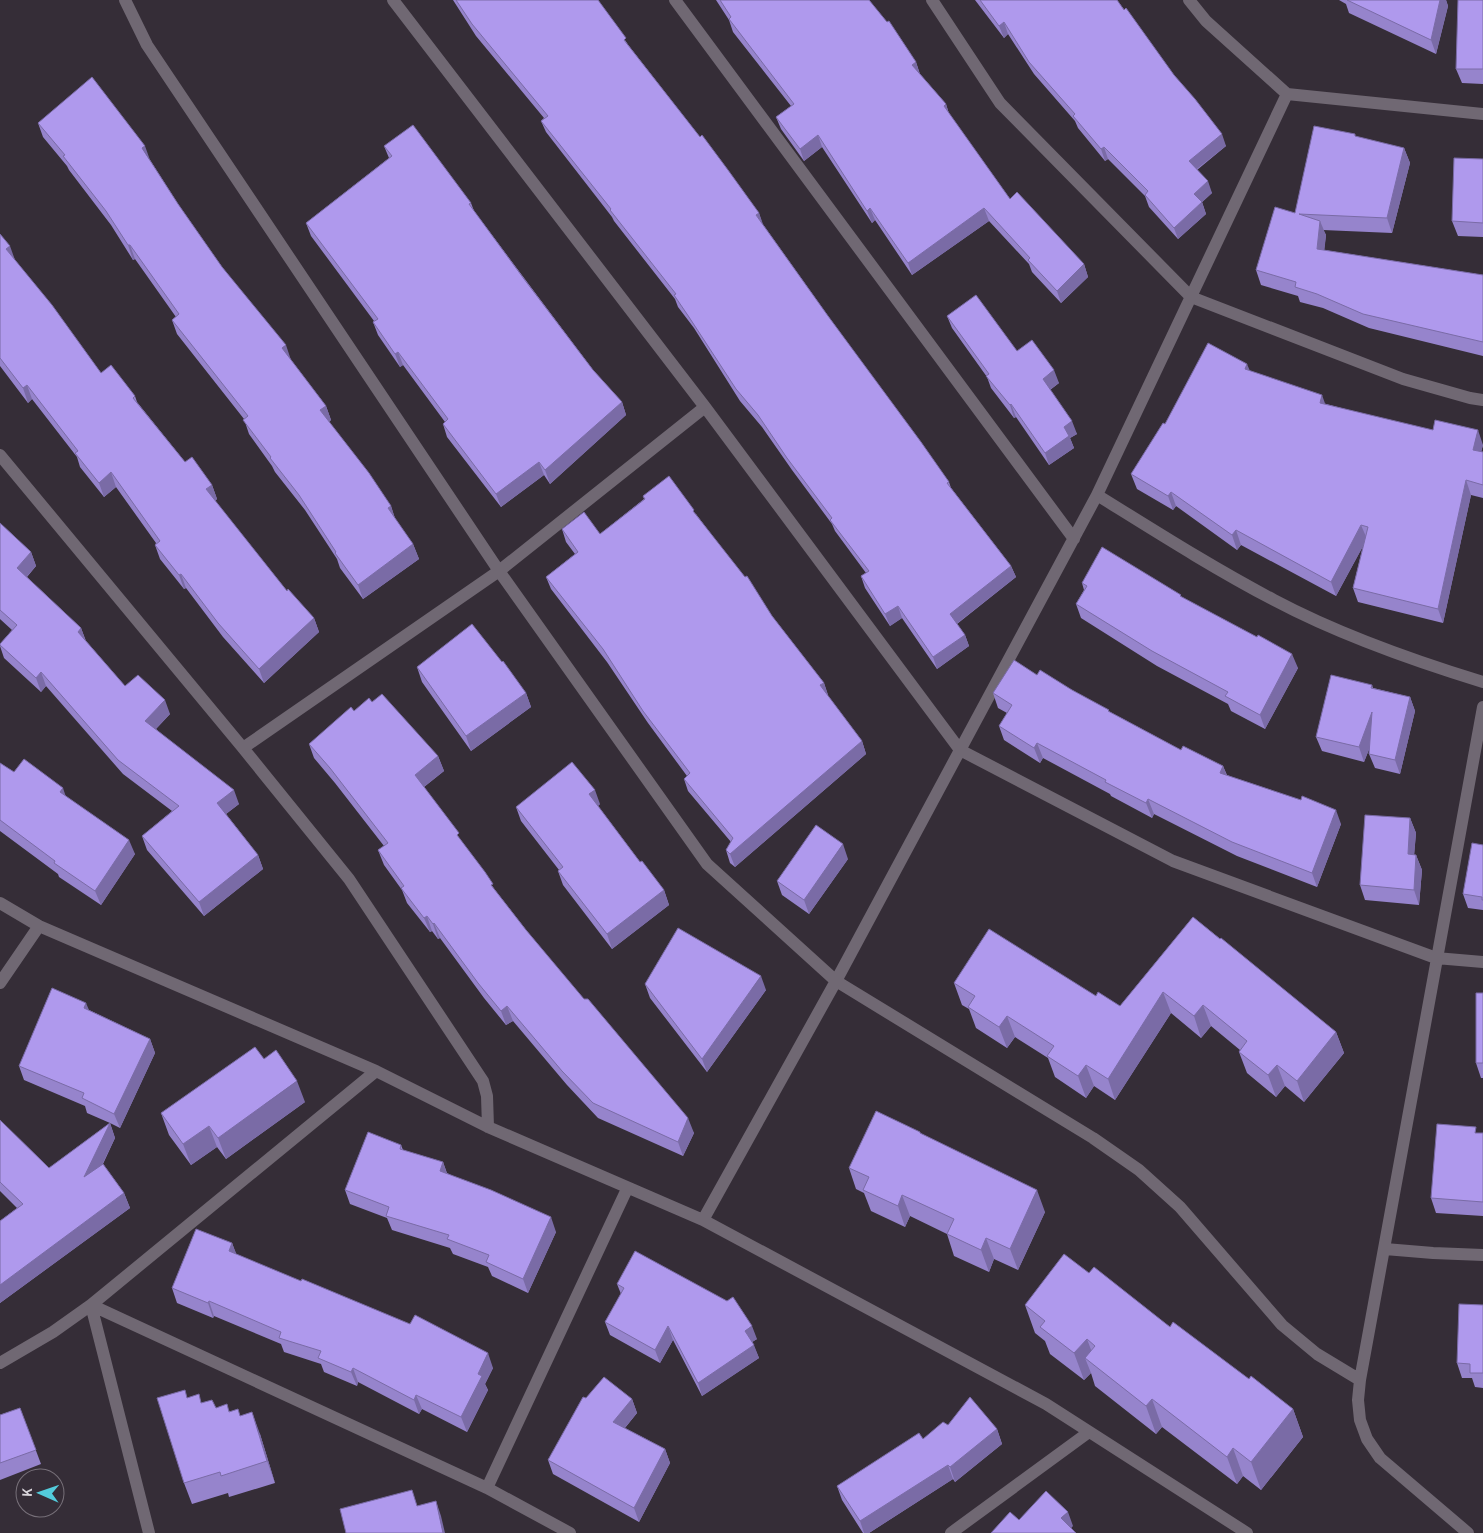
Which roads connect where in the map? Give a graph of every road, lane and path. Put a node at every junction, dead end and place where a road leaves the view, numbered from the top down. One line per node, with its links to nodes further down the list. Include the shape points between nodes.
1 (125, 0): 14 (street, via 147,45)
2 (393, 0): 10 (street)
3 (675, 0): 13 (street)
4 (932, 0): 8 (street, via 1000,103)
5 (1189, 0): 6 (street, via 1206,20)
6 (1287, 94): 7 (street); 8 (street)
7 (1483, 114)
8 (1191, 297): 9 (street, via 1403,379); 12 (street)
9 (1483, 400)
10 (705, 407): 14 (street); 18 (street)
11 (0, 455): 17 (street)
12 (1097, 494): 13 (street); 15 (street, via 1275,601 1350,636)
13 (1074, 539): 18 (street)
14 (499, 572): 17 (street); 23 (street, via 707,864)
15 (1483, 682)
16 (1483, 707): 21 (street)
17 (243, 748): 26 (street, via 349,879 483,1080 488,1096)
18 (960, 750): 21 (street, via 1173,861); 23 (street)
19 (0, 903): 20 (street)
20 (39, 926): 24 (street); 25 (street)
21 (1436, 958): 22 (street); 29 (street)
22 (1483, 962)
23 (836, 981): 28 (street); 33 (street, via 1093,1138 1139,1170 1180,1207 1282,1325 1316,1354)
24 (0, 983)
25 (376, 1071): 26 (street); 31 (street)
26 (488, 1127): 27 (street)
27 (628, 1189): 28 (street); 35 (street)
28 (703, 1220): 34 (street, via 1046,1404)
29 (1385, 1249): 30 (street); 33 (street)
30 (1483, 1255)
31 (92, 1305): 32 (street); 35 (street); 36 (street)
32 (0, 1363)
33 (1360, 1380): 40 (street, via 1360,1420 1367,1439 1380,1458)
34 (1089, 1432): 38 (street); 39 (street)
35 (487, 1488): 37 (street)
36 (149, 1533)
37 (570, 1533)
38 (951, 1533)
39 (1247, 1533)
40 (1468, 1533)

